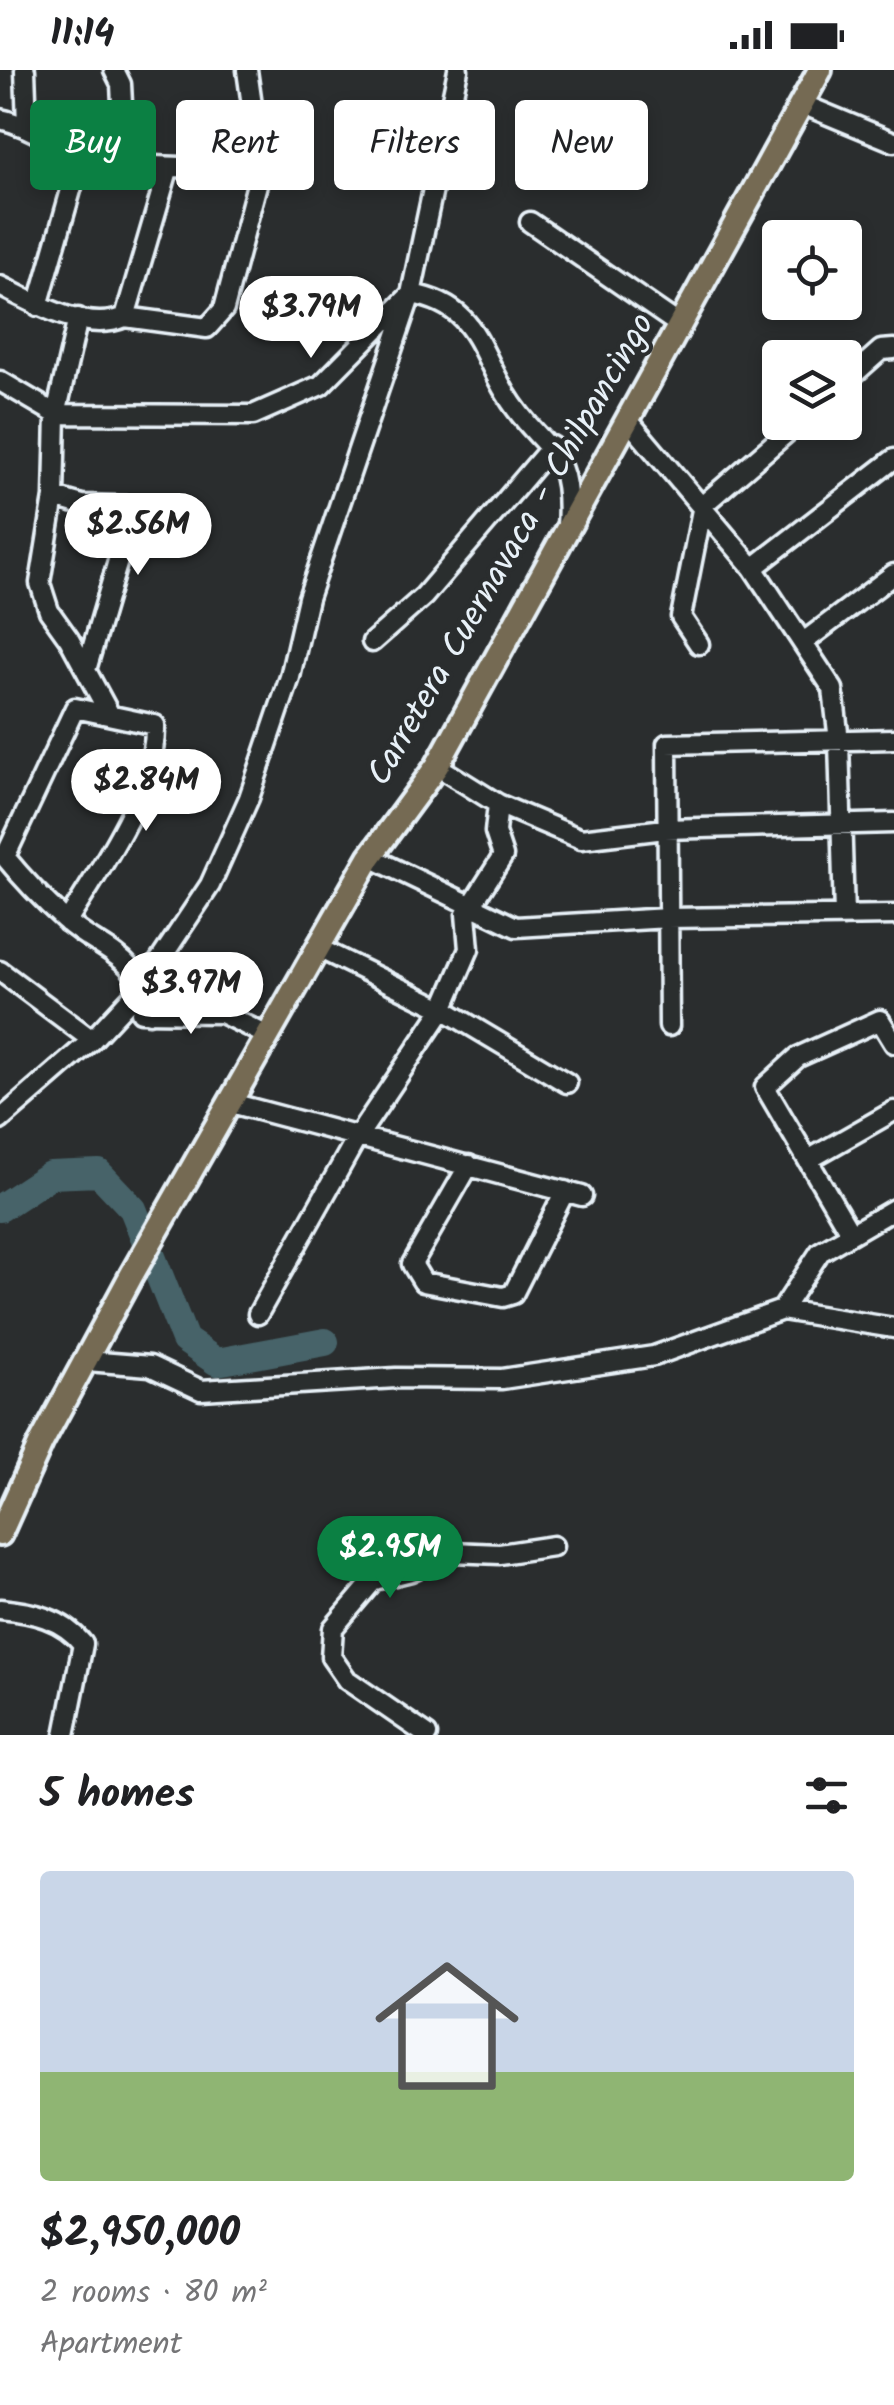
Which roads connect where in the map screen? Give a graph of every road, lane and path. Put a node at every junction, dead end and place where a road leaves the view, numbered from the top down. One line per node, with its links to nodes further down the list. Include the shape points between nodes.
1 (25, 70): 10 (street)
2 (247, 70): 7 (street)
3 (458, 70): 20 (street)
4 (820, 70): 8 (main road, Carretera Cuernavaca - Chilpancingo)
5 (116, 71): 6 (street)
6 (119, 100)
7 (251, 100)
8 (802, 104): 12 (street); 24 (main road, Carretera Cuernavaca - Chilpancingo)
9 (0, 119): 10 (street)
10 (27, 125): 11 (street)
11 (30, 127)
12 (894, 142)
13 (156, 168): 14 (street)
14 (168, 170): 15 (street); 22 (street)
15 (176, 170)
16 (71, 190): 21 (street)
17 (255, 190): 22 (street, via 224,309 207,328)
18 (530, 222): 24 (street)
19 (0, 286): 21 (street)
20 (411, 294): 28 (street, via 321,384 253,415); 31 (street, via 460,314 507,396); 58 (street, via 308,598 290,677 249,798 210,885)
21 (38, 306): 23 (street)
22 (125, 317): 23 (street)
23 (78, 318): 28 (street)
24 (681, 326): 29 (main road, Carretera Cuernavaca - Chilpancingo)
25 (894, 349): 26 (street, via 881,350)
26 (862, 367)
27 (0, 381): 28 (street)
28 (56, 414): 33 (street)
29 (623, 429): 34 (street); 35 (main road, Carretera Cuernavaca - Chilpancingo)
30 (778, 440): 34 (street)
31 (552, 446): 35 (street, via 569,495); 38 (street, via 424,596)
32 (894, 459): 36 (street)
33 (54, 498): 41 (street, via 42,596); 41 (street, via 167,512 162,538 128,540 122,548)
34 (703, 505): 36 (street); 40 (street, via 681,617)
35 (566, 532): 45 (main road, Carretera Cuernavaca - Chilpancingo)
36 (753, 568): 39 (street)
37 (894, 574): 39 (street)
38 (372, 642)
39 (805, 642): 44 (street, via 832,689)
40 (699, 644)
41 (86, 670): 42 (street)
42 (110, 715): 55 (street, via 155,726 156,741 123,827); 55 (street, via 75,708 5,857)
43 (894, 739): 44 (street)
44 (839, 741): 48 (street); 49 (street, via 667,744)
45 (437, 766): 46 (street); 50 (main road, Carretera Cuernavaca - Chilpancingo)
46 (498, 804): 49 (street, via 581,839); 51 (street, via 495,832 503,856)
47 (894, 823): 48 (street)
48 (842, 826): 49 (street); 53 (street)
49 (665, 828): 54 (street)
50 (370, 857): 51 (street); 56 (main road, Carretera Cuernavaca - Chilpancingo)
51 (470, 905): 54 (street, via 516,927); 59 (street, via 470,949)
52 (894, 915): 53 (street)
53 (844, 916): 54 (street)
54 (668, 918): 62 (street)
55 (67, 922): 58 (street, via 121,956)
56 (318, 948): 59 (street); 63 (main road, Carretera Cuernavaca - Chilpancingo)
57 (0, 971): 64 (street)
58 (144, 984): 60 (street); 61 (street)
59 (444, 1009): 66 (street); 70 (street)
60 (120, 1012): 61 (street); 64 (street)
61 (149, 1012): 63 (street, via 221,1013)
62 (669, 1026)
63 (268, 1036): 67 (main road, Carretera Cuernavaca - Chilpancingo)
64 (92, 1040): 69 (street)
65 (894, 1042): 71 (street, via 880,1020 798,1057 765,1087)
66 (568, 1083)
67 (230, 1103): 70 (street); 78 (main road, Carretera Cuernavaca - Chilpancingo)
68 (894, 1111): 71 (street)
69 (0, 1120)
70 (356, 1139): 72 (street); 76 (street)
71 (808, 1160): 74 (street)
72 (470, 1164): 72 (street, via 412,1264 423,1282 504,1297 513,1294 574,1193)
73 (894, 1209): 74 (street)
74 (852, 1234): 75 (street, via 820,1252)
75 (782, 1310): 77 (street); 78 (street, via 654,1356 502,1380 396,1378 201,1390 150,1366)
76 (258, 1314)
77 (894, 1328)
78 (87, 1361): 79 (main road, Carretera Cuernavaca - Chilpancingo)
79 (0, 1534)
80 (553, 1546): 83 (street, via 451,1552 374,1580 334,1628 331,1658 347,1680)
81 (0, 1608): 82 (street, via 35,1613 83,1644)
82 (65, 1735)
83 (427, 1735)

